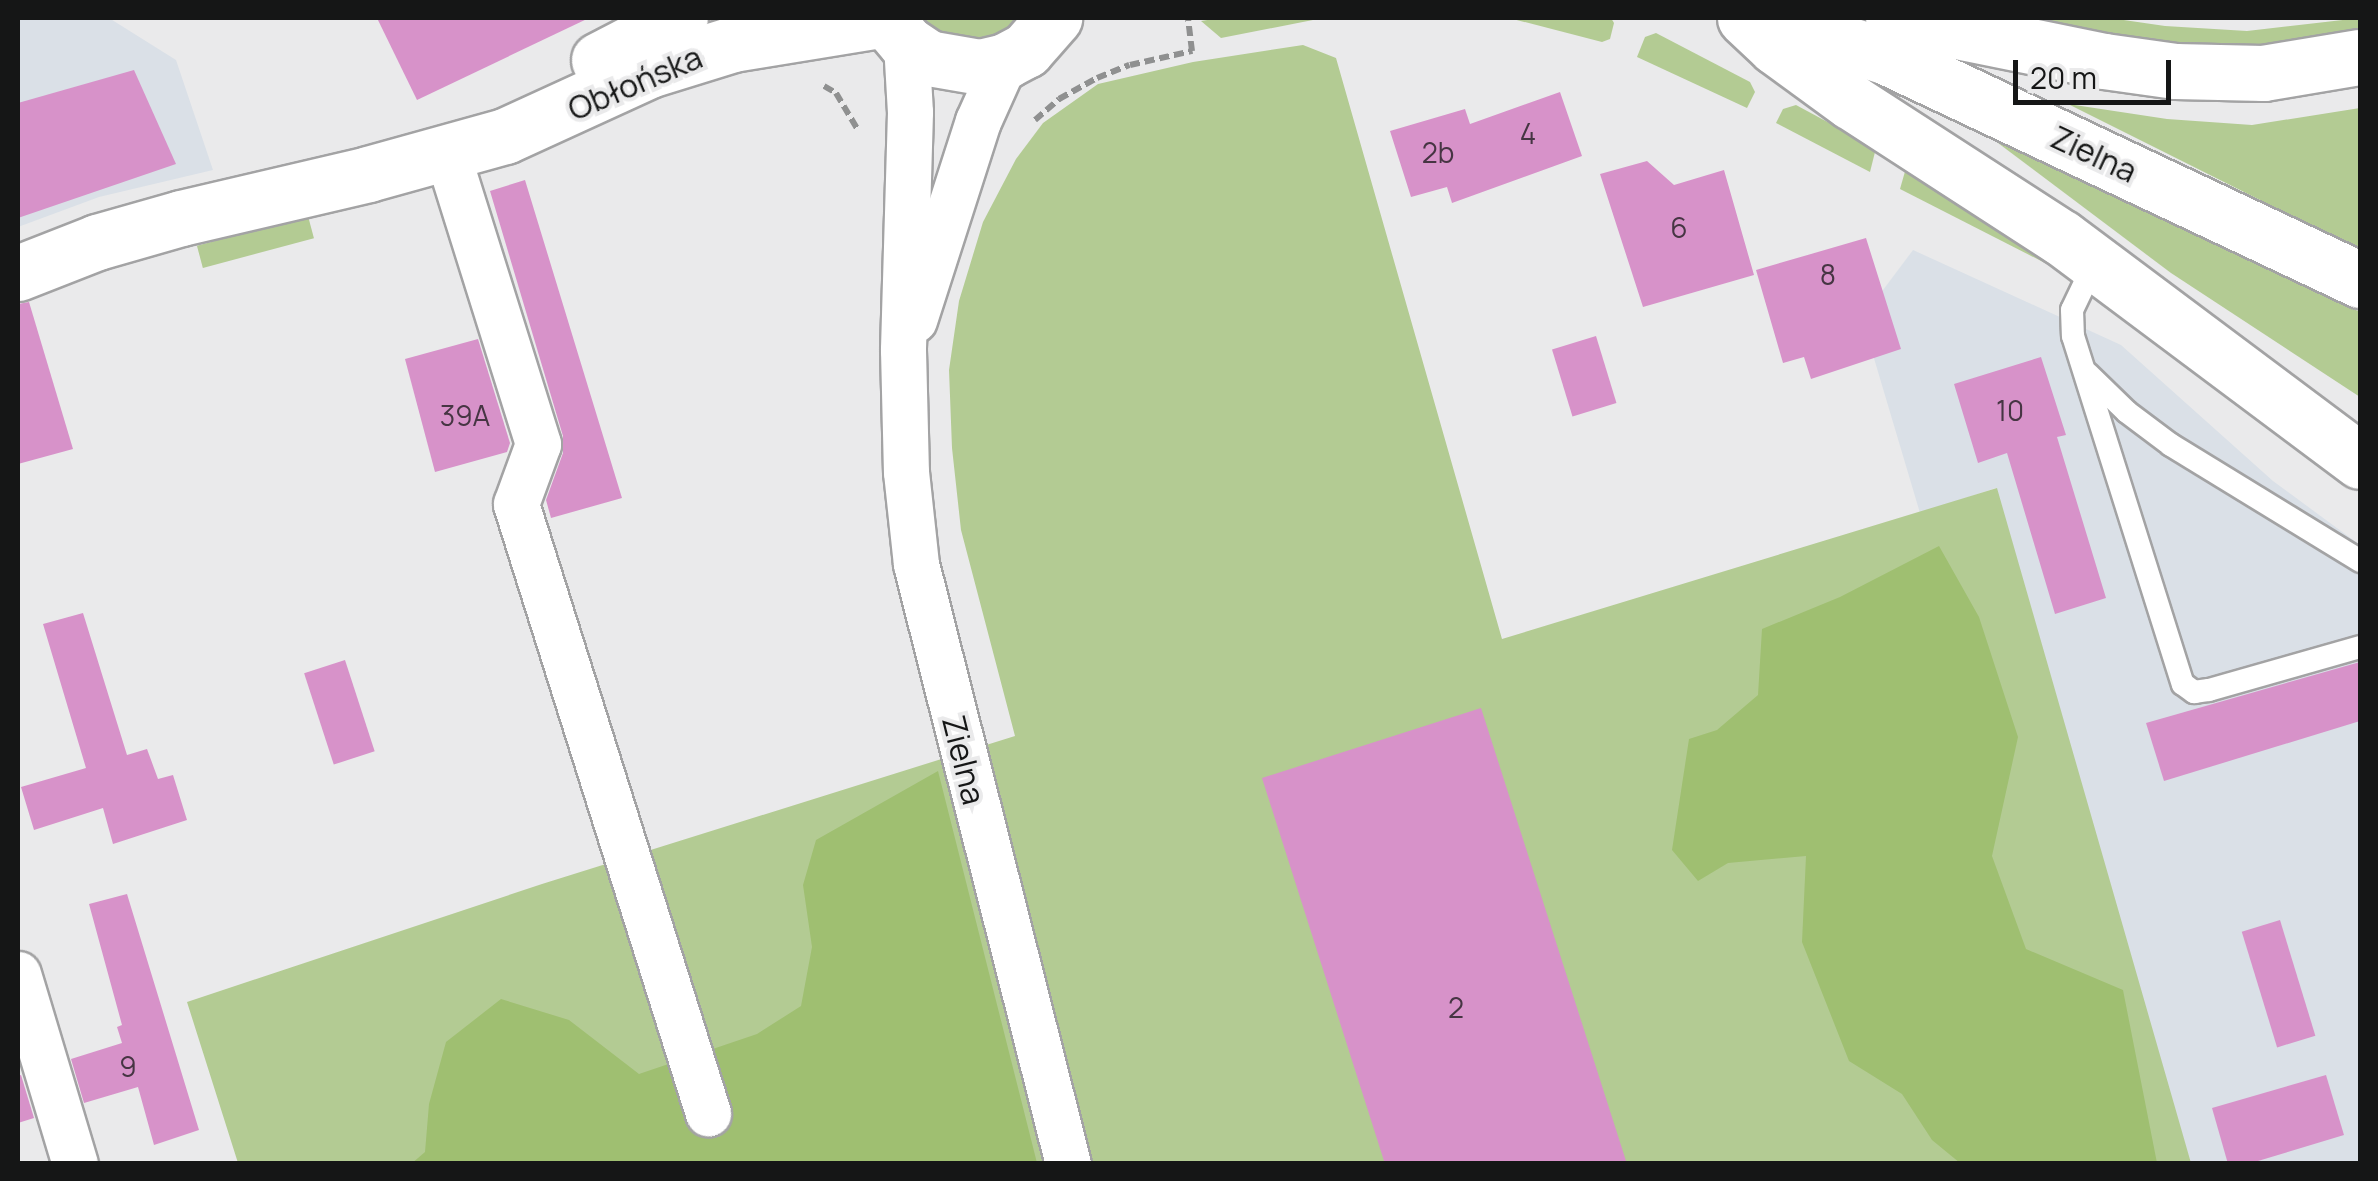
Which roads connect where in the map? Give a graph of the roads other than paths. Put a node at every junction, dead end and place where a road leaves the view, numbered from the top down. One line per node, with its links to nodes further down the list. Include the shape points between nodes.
1 (680, 18): 9 (street, Obłońska, via 485,122)
2 (1100, 18): 7 (street)
3 (1745, 18): 10 (street, via 1850,102)
4 (1768, 18): 12 (street, Zielna, via 1887,58)
5 (1893, 18): 8 (street, via 2175,71 2263,74)
6 (892, 26): 7 (street, via 928,58 953,66 980,67); 9 (street, Obłońska, via 733,44 649,70 505,136); 13 (street, Zielna, via 910,112)
7 (1034, 38): 13 (street, Zielna, via 978,120)
8 (2360, 57)
9 (446, 150): 11 (street, Obłońska, via 180,218); 19 (street, via 538,444 516,504)
10 (2095, 262): 14 (lane, via 2072,310); 15 (street)
11 (18, 273)
12 (2360, 280)
13 (903, 350): 21 (street, Zielna, via 916,564)
14 (2086, 372): 16 (lane, via 2171,445); 17 (lane, via 2183,684 2194,692 2209,690)
15 (2360, 461)
16 (2360, 560)
17 (2360, 646)
18 (18, 974): 20 (street)
19 (708, 1113)
20 (75, 1164)
21 (1068, 1164)

